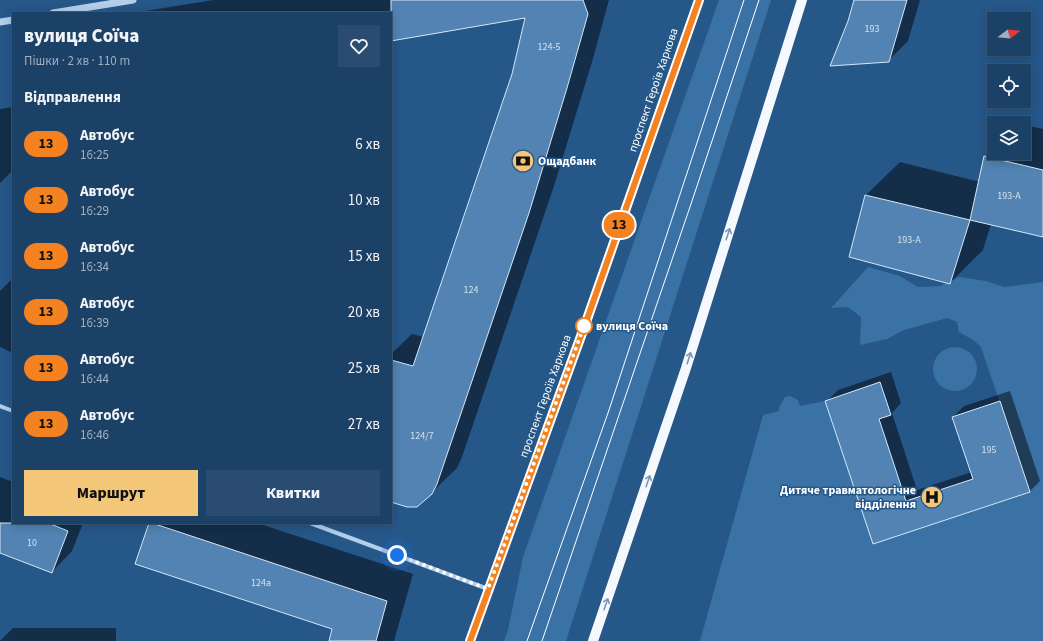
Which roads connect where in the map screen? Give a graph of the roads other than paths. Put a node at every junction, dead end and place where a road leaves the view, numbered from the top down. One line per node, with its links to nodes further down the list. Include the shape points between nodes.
1 (133, 0): 4 (street)
2 (698, 0): 10 (main road, проспект Героїв Харкова, via 585,325)
3 (802, 0): 12 (main road, one-way to 3, via 686,368)
4 (59, 12)
5 (12, 20): 6 (street)
6 (0, 22)
7 (0, 406): 8 (street)
8 (12, 411)
9 (313, 524): 10 (street)
10 (488, 589): 11 (main road, проспект Героїв Харкова)
11 (470, 641)
12 (593, 641)

